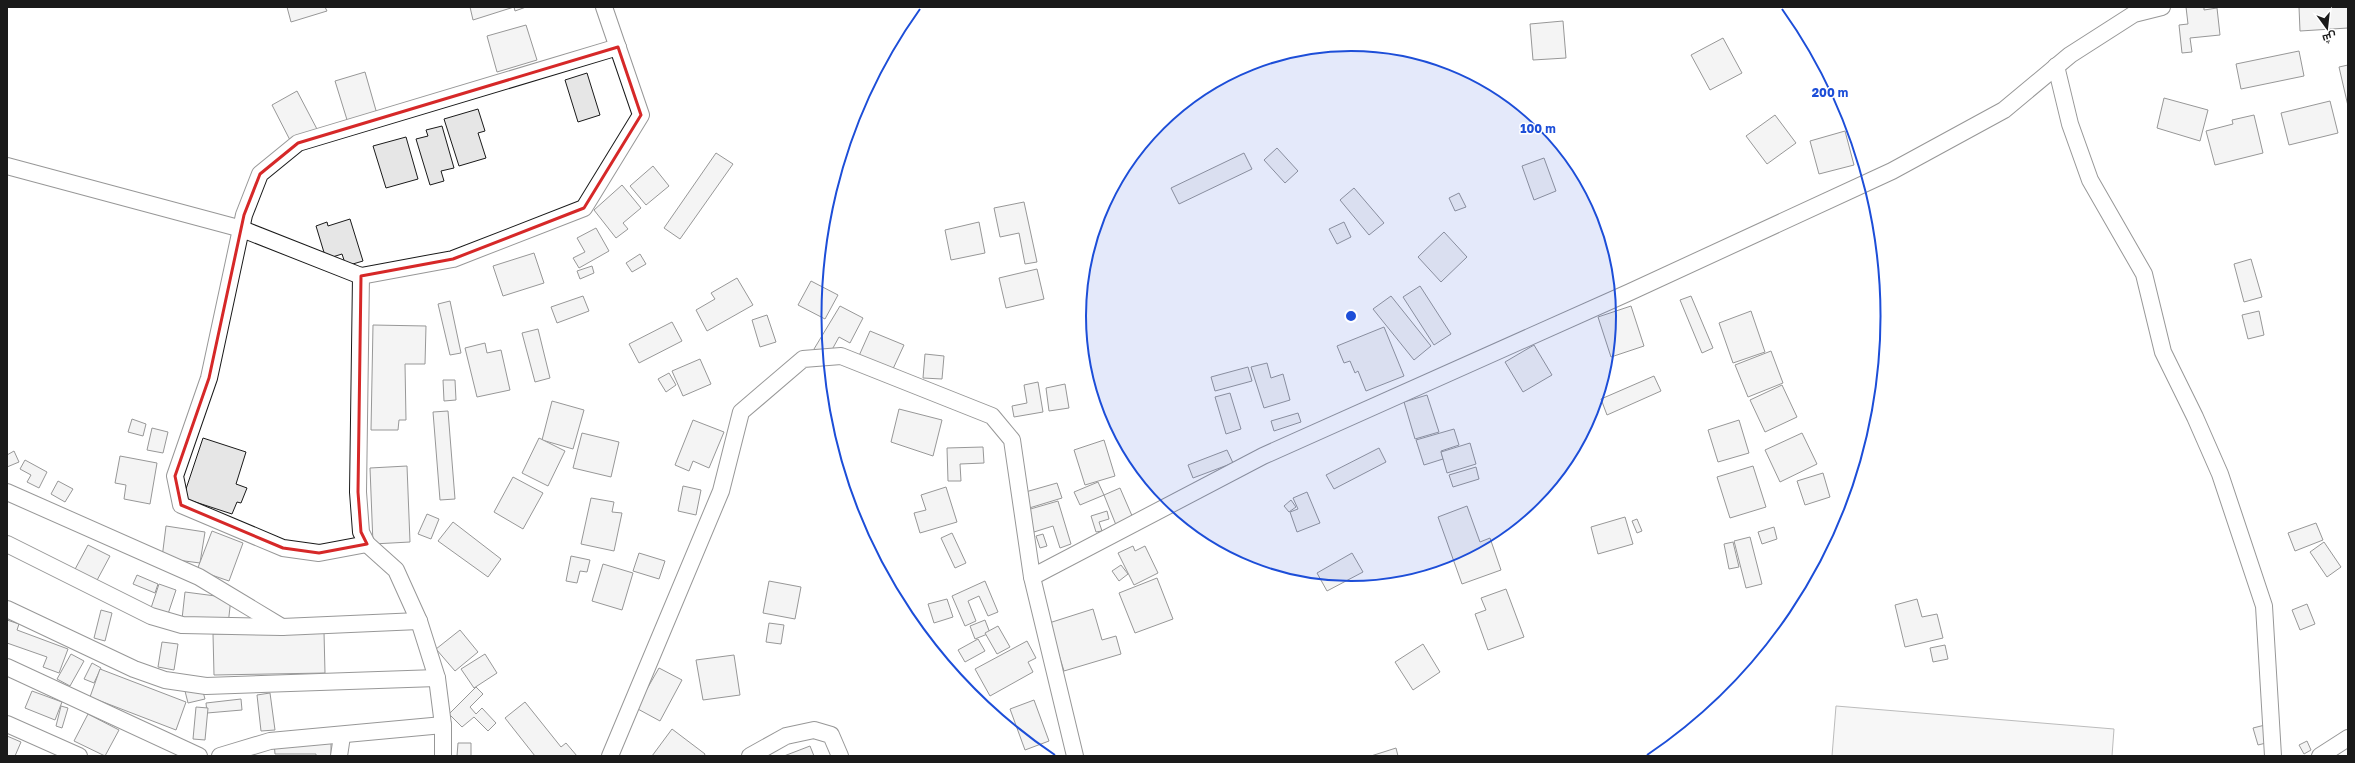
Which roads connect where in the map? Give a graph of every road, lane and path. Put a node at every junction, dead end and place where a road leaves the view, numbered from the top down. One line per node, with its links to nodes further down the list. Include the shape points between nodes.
1 (604, 7): 3 (street)
2 (2162, 7): 4 (street, via 2134,14)
3 (618, 47): 6 (street, via 298,143 260,174 244,215); 7 (street, via 641,115 584,208 453,259)
4 (2056, 66): 11 (street, via 2004,110 1892,171 1637,289 1263,456); 30 (street, via 2070,124 2090,180 2144,274 2163,352 2220,474 2264,606)
5 (7, 166): 6 (street)
6 (242, 229): 7 (street); 10 (street, via 209,378 175,476 181,505 283,548 319,553)
7 (361, 276): 10 (street, via 358,498 361,532)
8 (7, 492): 14 (street, via 199,577)
9 (7, 544): 14 (street, via 151,616 182,625)
10 (367, 544): 13 (street, via 396,570)
11 (1032, 577): 26 (street, via 1012,440 992,416 841,356 803,359 741,412 721,491); 29 (street)
12 (7, 609): 16 (street, via 134,670 165,680 206,686)
13 (419, 621): 14 (street); 16 (street)
14 (282, 627)
15 (7, 667): 22 (street)
16 (437, 678): 18 (street)
17 (7, 724): 21 (street)
18 (443, 725): 19 (street); 25 (street)
19 (342, 736): 23 (street, via 270,741); 24 (street)
20 (2348, 738): 31 (street)
21 (79, 756)
22 (199, 756)
23 (220, 756)
24 (340, 756)
25 (444, 756)
26 (610, 756)
27 (750, 756): 28 (street, via 786,736 814,730 832,735)
28 (840, 756)
29 (1075, 756)
30 (2274, 756)
31 (2320, 756)

